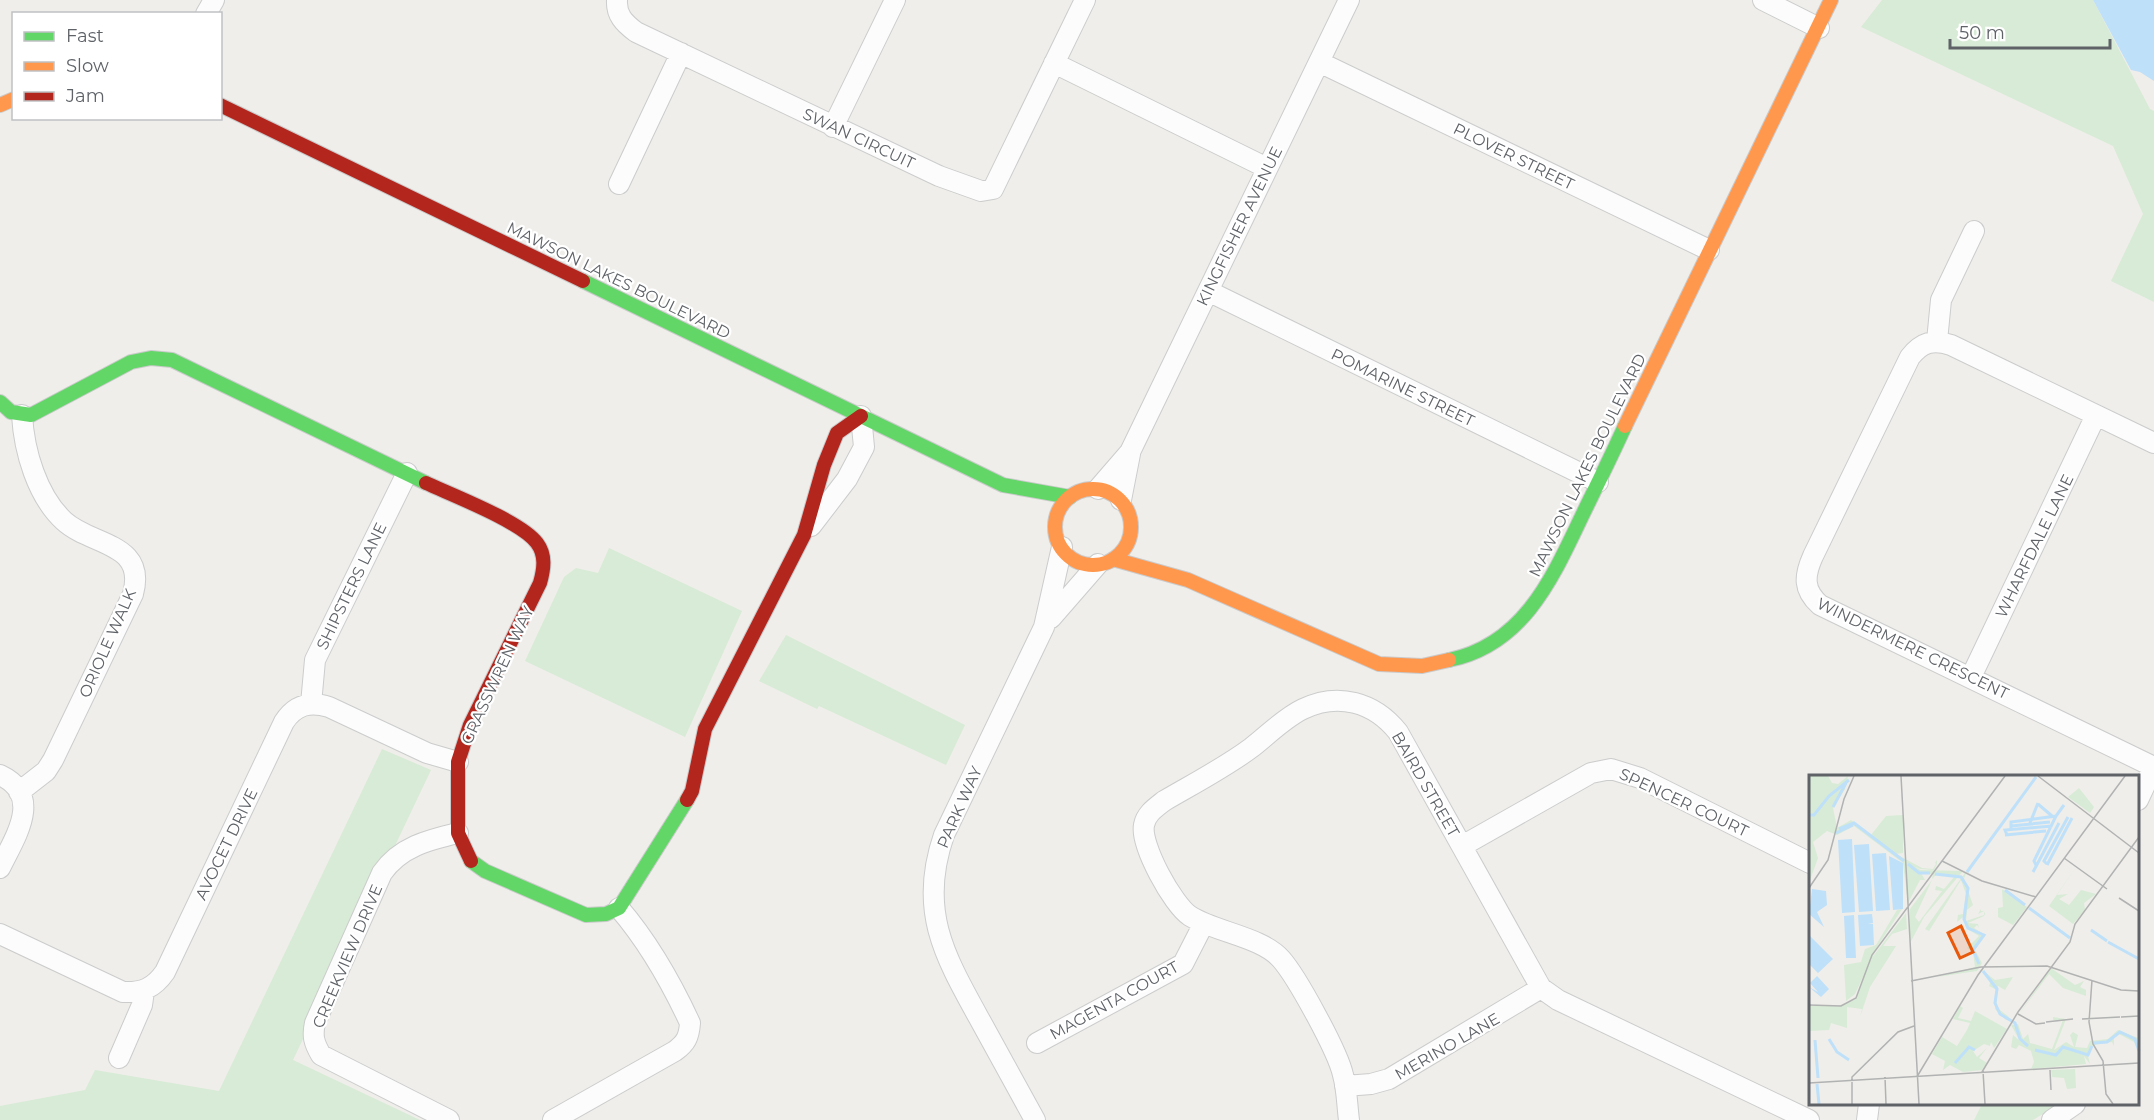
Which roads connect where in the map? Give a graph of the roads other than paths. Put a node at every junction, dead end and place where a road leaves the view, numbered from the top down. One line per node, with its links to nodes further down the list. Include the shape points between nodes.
1 (617, 0): 9 (street, SWAN CIRCUIT, via 618,13 625,23)
2 (895, 0): 13 (street)
3 (1085, 0): 11 (street, SWAN CIRCUIT)
4 (1349, 0): 10 (street, KINGFISHER AVENUE)
5 (1763, 0): 8 (street)
6 (1831, 0): 8 (street, MAWSON LAKES BOULEVARD)
7 (1847, 0): 8 (street, MAWSON LAKES BOULEVARD)
8 (1819, 28): 17 (street, MAWSON LAKES BOULEVARD)
9 (681, 53): 13 (street, SWAN CIRCUIT); 15 (street)
10 (1319, 62): 14 (street, KINGFISHER AVENUE); 17 (street, PLOVER STREET)
11 (1054, 63): 13 (street, SWAN CIRCUIT, via 993,189 981,191 960,185); 14 (street)
12 (222, 106): 23 (street, MAWSON LAKES BOULEVARD)
13 (834, 127)
14 (1267, 168): 18 (street, KINGFISHER AVENUE)
15 (619, 184)
16 (1974, 231): 19 (street, via 1941,300)
17 (1709, 250): 27 (street, MAWSON LAKES BOULEVARD)
18 (1208, 291): 25 (street, KINGFISHER AVENUE); 27 (street, POMARINE STREET)
19 (1937, 341): 22 (street); 42 (street, WINDERMERE CRESCENT, via 1918,348 1910,357 1805,580 1812,598 1821,605)
20 (0, 402): 21 (street, via 11,412)
21 (22, 415): 26 (street, GRASSWREN WAY, via 38,413 131,362 161,358 182,364); 47 (street, ORIOLE WALK, via 28,460 55,511 69,525 124,554 135,577 133,594 53,760 46,771)
22 (2096, 415): 24 (street); 42 (street, WHARFDALE LANE)
23 (861, 416): 28 (street, MAWSON LAKES BOULEVARD); 35 (street, via 837,433); 35 (street, via 864,447 847,479)
24 (2154, 443)
25 (1130, 452): 29 (street, KINGFISHER AVENUE); 31 (street, KINGFISHER AVENUE)
26 (407, 473): 43 (street, SHIPSTERS LANE, via 315,660); 44 (street, GRASSWREN WAY, via 526,531 540,544 545,556 540,583 470,725)
27 (1598, 482): 40 (street, MAWSON LAKES BOULEVARD, via 1542,594 1505,633 1460,658 1422,666 1379,664)
28 (1003, 485): 30 (street, MAWSON LAKES BOULEVARD); 32 (street, MAWSON LAKES BOULEVARD)
29 (1098, 489): 30 (street, via 1087,489); 31 (street)
30 (1070, 497): 36 (street, via 1058,512)
31 (1121, 500): 34 (street)
32 (1030, 506)
33 (1044, 518): 36 (street)
34 (1131, 529): 37 (street); 39 (street, via 1125,547)
35 (804, 535): 53 (street, via 705,729 692,791)
36 (1059, 538): 39 (street, via 1076,561); 41 (street, PARK WAY)
37 (1143, 542)
38 (1154, 554): 40 (street, MAWSON LAKES BOULEVARD)
39 (1105, 561): 40 (street, MAWSON LAKES BOULEVARD); 41 (street, PARK WAY, via 1080,581)
40 (1188, 580)
41 (1044, 627): 65 (street, PARK WAY, via 944,835 935,868 933,897 936,928 947,960)
42 (1971, 677): 45 (street, WINDERMERE CRESCENT)
43 (311, 704): 44 (street, via 329,707 427,753); 57 (street, AVOCET DRIVE, via 296,709 284,722 165,972)
44 (458, 762): 49 (street, GRASSWREN WAY)
45 (2154, 766): 48 (street, WINDERMERE CRESCENT)
46 (0, 775): 47 (street, via 8,778)
47 (19, 792): 52 (street, via 24,806 22,821)
48 (2139, 798)
49 (458, 833): 53 (street, GRASSWREN WAY, via 468,859 485,871 586,915 606,914); 63 (street, CREEKVIEW DRIVE, via 422,842 391,860 313,1032 321,1055)
50 (1462, 846): 51 (street, SPENCER COURT, via 1591,773 1611,769 1640,778); 54 (street, BAIRD STREET, via 1391,723 1366,705 1347,700 1322,702 1302,709 1251,748 1164,801 1144,822 1148,851 1180,908); 56 (street, BAIRD STREET)
51 (1809, 862)
52 (0, 868)
53 (619, 908): 64 (street, via 653,952 690,1023 689,1034 675,1052)
54 (1204, 923): 58 (street, MAGENTA COURT, via 1183,964); 60 (street, BAIRD STREET, via 1280,957 1334,1051)
55 (0, 934): 57 (street, via 115,989)
56 (1541, 988): 60 (street, MERINO LANE, via 1389,1079); 67 (street, BAIRD STREET, via 1558,1000)
57 (144, 991): 59 (street, via 142,1005)
58 (1037, 1043)
59 (119, 1058)
60 (1345, 1086): 66 (street, BAIRD STREET)
61 (1869, 1105): 68 (street)
62 (2074, 1105): 69 (street)
63 (449, 1120)
64 (553, 1120)
65 (1035, 1120)
66 (1349, 1120)
67 (1809, 1120)
68 (1867, 1120)
69 (2052, 1120)

